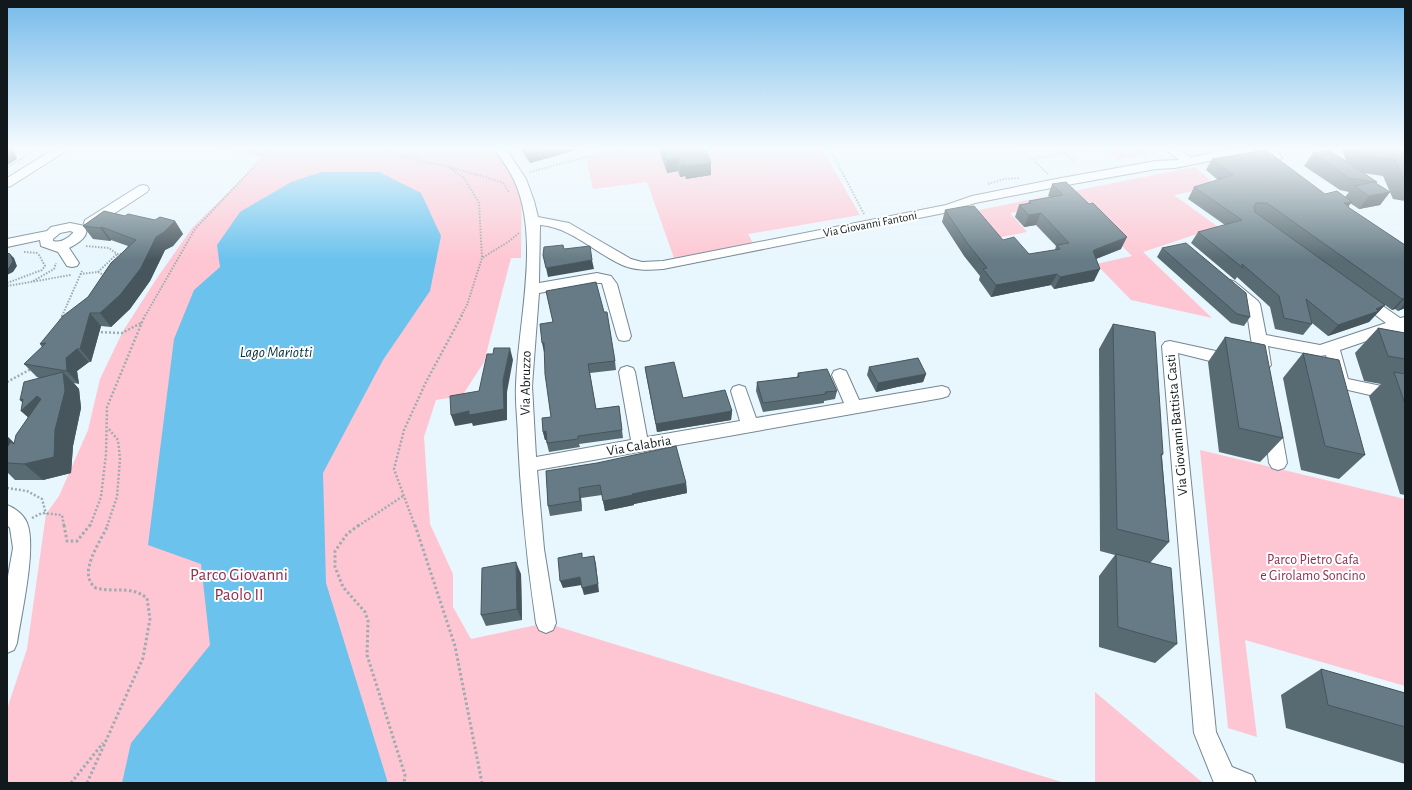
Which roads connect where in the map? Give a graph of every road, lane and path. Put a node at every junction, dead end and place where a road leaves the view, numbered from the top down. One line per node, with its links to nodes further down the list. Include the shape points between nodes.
1 (236, 186): 30 (path, via 195,229)
2 (469, 186): 17 (path, via 479,203)
3 (505, 186): 8 (path)
4 (522, 186): 10 (street, Via Abruzzo, via 528,201)
5 (850, 186): 9 (path)
6 (1042, 186): 9 (street, Via Giovanni Fantoni)
7 (143, 189): 11 (street)
8 (510, 193)
9 (870, 224): 10 (street, Via Giovanni Fantoni, via 663,265 642,266 626,262 580,235)
10 (529, 225): 17 (path); 26 (street, Via Abruzzo)
11 (79, 237): 12 (street); 12 (street, via 74,227); 12 (street, via 72,248 72,263 63,249); 14 (path); 15 (path, via 109,248)
12 (52, 243): 13 (street); 13 (path); 24 (path, via 54,269); 25 (path, via 42,270)
13 (12, 245)
14 (84, 252)
15 (117, 254): 16 (path); 19 (path)
16 (127, 254)
17 (482, 258): 52 (path, via 467,305 404,430 394,469)
18 (83, 268): 20 (path)
19 (98, 272): 20 (path); 23 (path)
20 (80, 274): 28 (path)
21 (1218, 275): 35 (street, Via Giovanni Battista Casti, via 1253,304)
22 (57, 277): 24 (path)
23 (109, 279)
24 (29, 283): 25 (path)
25 (7, 285)
26 (532, 289): 34 (street, via 597,278 606,279 610,284); 50 (street, Via Abruzzo, via 524,386)
27 (1354, 292): 31 (street)
28 (62, 317): 29 (path); 32 (path)
29 (69, 317)
30 (141, 323): 33 (path, via 122,333); 47 (path, via 107,407)
31 (1403, 325): 36 (street)
32 (58, 327)
33 (93, 332)
34 (624, 336)
35 (1259, 339): 36 (street, via 1320,351); 58 (street, Via Giovanni Battista Casti, via 1265,375 1170,346 1205,733)
36 (1332, 348): 43 (street, via 1341,383)
37 (35, 367): 40 (path)
38 (627, 372): 48 (street)
39 (840, 375): 44 (street)
40 (7, 382)
41 (739, 391): 46 (street)
42 (942, 392): 44 (street, Via Calabria)
43 (1405, 397)
44 (854, 407): 46 (street, Via Calabria)
45 (1270, 412): 49 (street)
46 (750, 426): 48 (street, Via Calabria)
47 (108, 428): 53 (path, via 101,497 89,528 77,540 67,541 62,515); 57 (path, via 118,439 117,498 93,553 88,568 89,578 93,586 100,589 139,592 147,598 150,619 143,658)
48 (640, 446): 50 (street, Via Calabria)
49 (1278, 463)
50 (528, 465): 55 (street, Via Abruzzo, via 535,549)
51 (7, 488): 53 (path, via 27,491 42,500)
52 (403, 496): 61 (path, via 347,534 335,551 335,567 343,587 360,605 368,621 366,655 405,775); 62 (path, via 421,540 456,646)
53 (46, 514): 54 (path)
54 (13, 519): 56 (street, via 22,548)
55 (546, 623)
56 (7, 643)
57 (106, 739): 59 (path); 60 (path)
58 (1231, 781)
59 (71, 783)
60 (87, 783)
61 (404, 783)
62 (482, 783)

